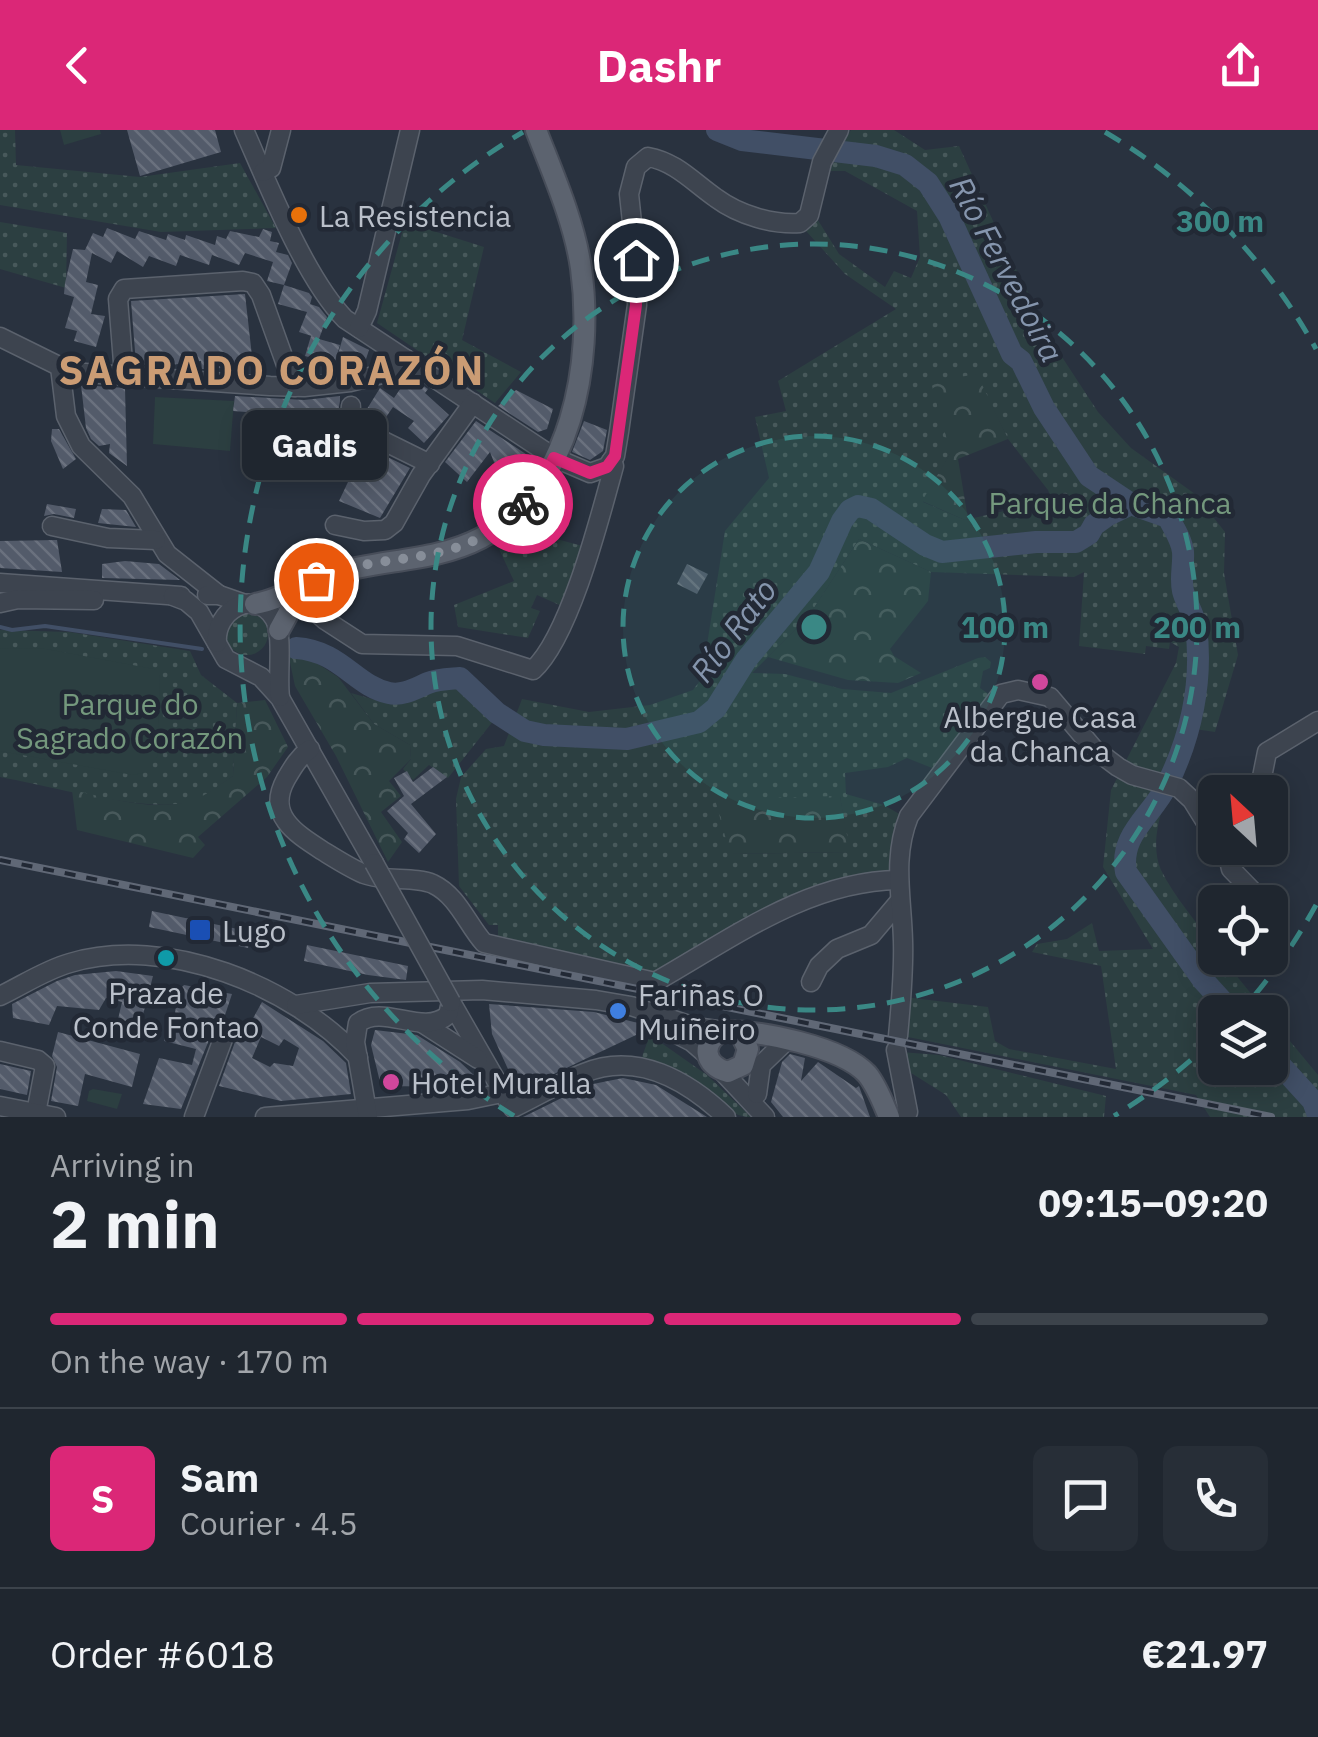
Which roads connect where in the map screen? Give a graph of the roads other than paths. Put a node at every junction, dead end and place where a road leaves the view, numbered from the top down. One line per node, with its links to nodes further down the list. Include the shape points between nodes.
1 (244, 130): 6 (street)
2 (281, 130): 6 (street, via 271,168)
3 (410, 130): 7 (street)
4 (536, 130): 15 (main road, via 576,240 584,301 578,390)
5 (836, 134): 16 (street, via 809,215 800,223 766,221 720,202 672,164 648,157 636,167 629,194 636,305)
6 (263, 172): 7 (street, via 334,307)
7 (359, 328): 9 (street)
8 (0, 337): 10 (street)
9 (406, 359): 12 (street, via 382,374); 13 (street)
10 (60, 367): 11 (street); 20 (street, via 70,425 132,496)
11 (124, 375): 12 (street); 12 (street, via 118,299 124,288 243,281 260,295)
12 (294, 387)
13 (473, 403): 15 (street); 17 (street)
14 (351, 406): 17 (street, via 349,424)
15 (554, 458): 16 (street, via 590,473); 22 (main road, via 514,513 474,542 334,573)
16 (612, 460): 22 (street, via 578,582 532,670 457,646 362,644 324,620)
17 (430, 464): 18 (street, via 385,530)
18 (334, 525)
19 (52, 526): 20 (street)
20 (156, 540): 24 (street)
21 (0, 582): 23 (street)
22 (302, 590): 27 (main road); 28 (main road)
23 (108, 591): 25 (street); 26 (street, via 92,601)
24 (219, 595): 25 (street); 27 (street)
25 (173, 596): 29 (street, via 199,612)
26 (0, 604)
27 (250, 604): 28 (street, via 271,614); 29 (street, via 222,617)
28 (278, 637): 30 (street, via 261,664); 31 (street)
29 (217, 643): 30 (street, via 226,659)
30 (243, 667): 31 (street)
31 (280, 698): 33 (street)
32 (1318, 721): 34 (street, via 1267,752)
33 (310, 749): 37 (street); 37 (street, via 280,790 282,820 297,835)
34 (1262, 775)
35 (1198, 810): 38 (street, via 1172,784 1132,775 1094,749 1050,696 1018,690 1001,694 909,816)
36 (1230, 865): 39 (street)
37 (370, 869): 38 (street, via 401,882 430,882 463,911 484,943 655,982 810,896 851,883); 43 (street, bridge)
38 (898, 880): 40 (street)
39 (1247, 885)
40 (898, 903): 41 (street, via 871,936 837,949); 64 (street, via 903,936 897,1043)
41 (811, 982)
42 (0, 996): 45 (street, via 70,963 126,956 201,964)
43 (450, 1002): 46 (street, via 445,1018); 52 (street)
44 (611, 1003): 45 (street, via 482,990 370,992); 50 (street); 50 (street, via 695,1027)
45 (296, 1005): 51 (street)
46 (422, 1023): 51 (street, via 362,1019 355,1034); 52 (street)
47 (223, 1039): 59 (street)
48 (789, 1042): 50 (main road, via 770,1036); 53 (street, via 761,1065); 63 (main road, via 860,1068)
49 (0, 1052): 58 (street, via 44,1066)
50 (731, 1052): 53 (street); 62 (street)
51 (358, 1057): 57 (street)
52 (483, 1062): 55 (street)
53 (758, 1094): 62 (street)
54 (0, 1106): 58 (street)
55 (511, 1106): 56 (street); 61 (street, via 587,1071 632,1065 676,1078)
56 (469, 1108): 57 (street)
57 (368, 1112): 60 (street)
58 (46, 1115)
59 (194, 1117)
60 (265, 1117)
61 (726, 1117)
62 (768, 1117)
63 (889, 1117)
64 (905, 1117)

